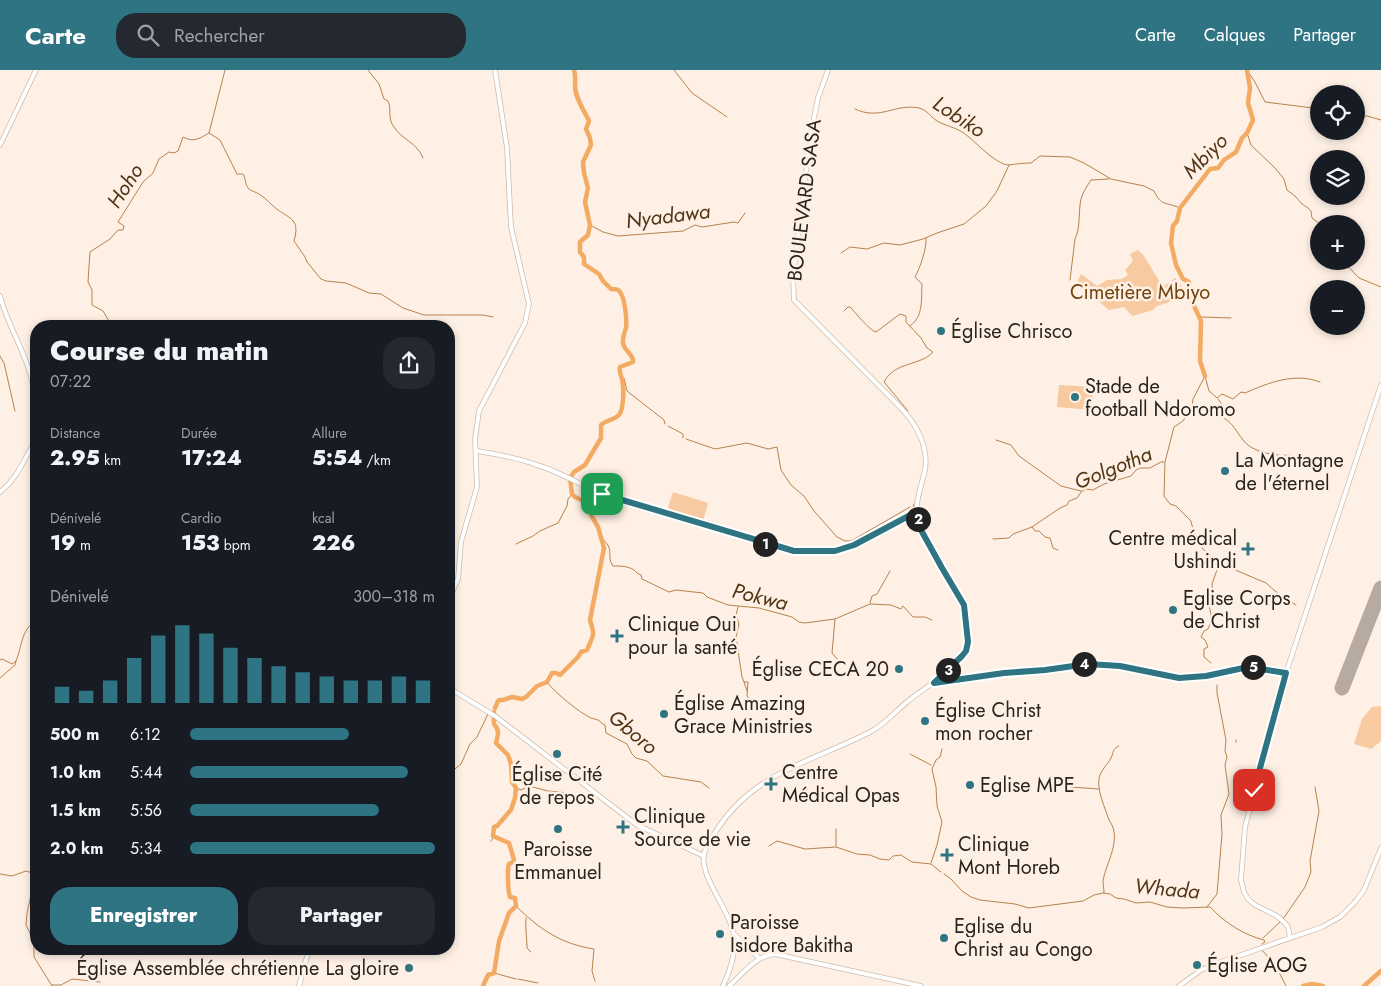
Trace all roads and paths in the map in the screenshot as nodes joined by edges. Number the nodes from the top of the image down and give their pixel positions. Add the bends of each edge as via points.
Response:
1 (36, 70) edge
2 (495, 70) edge
3 (828, 70) edge
4 (0, 145) edge
5 (0, 296) edge
6 (30, 374) edge
7 (1381, 385) edge
8 (30, 451) edge
9 (477, 451) junction
10 (0, 492) edge
11 (918, 511) junction
12 (455, 586) edge
13 (1286, 673) junction
14 (934, 683) junction
15 (455, 692) edge
16 (1381, 848) edge
17 (704, 856) junction
18 (734, 934) junction
19 (1290, 938) junction
20 (307, 955) edge
21 (759, 958) junction
22 (299, 986) edge
23 (722, 986) edge
24 (730, 986) edge
25 (921, 986) edge
26 (1180, 986) edge

1 - 4 street
2 - 9 street via 507,148 511,227 529,304 525,324 479,411 475,440
3 - 11 street, BOULEVARD SASA via 811,133 794,300 911,418 926,460 916,501
5 - 6 street
7 - 13 street
8 - 10 street via 11,483
9 - 11 street via 538,465 590,489 790,551 835,551 854,545
9 - 12 street via 476,495 461,542
11 - 14 street, BOULEVARD SASA via 921,530 964,605 968,642 962,656
13 - 14 street via 1248,667 1179,678 1120,666 1088,664
13 - 19 street via 1245,827 1240,880 1248,899 1285,923
14 - 17 street, BOULEVARD SASA via 875,730 800,763 742,798 727,814
15 - 17 street via 493,714 637,825
16 - 19 street via 1364,890 1342,915 1322,927
17 - 18 street via 707,872
18 - 21 street
18 - 23 street via 733,957
19 - 26 street via 1205,968
20 - 22 street
21 - 24 street
21 - 25 street via 775,954

